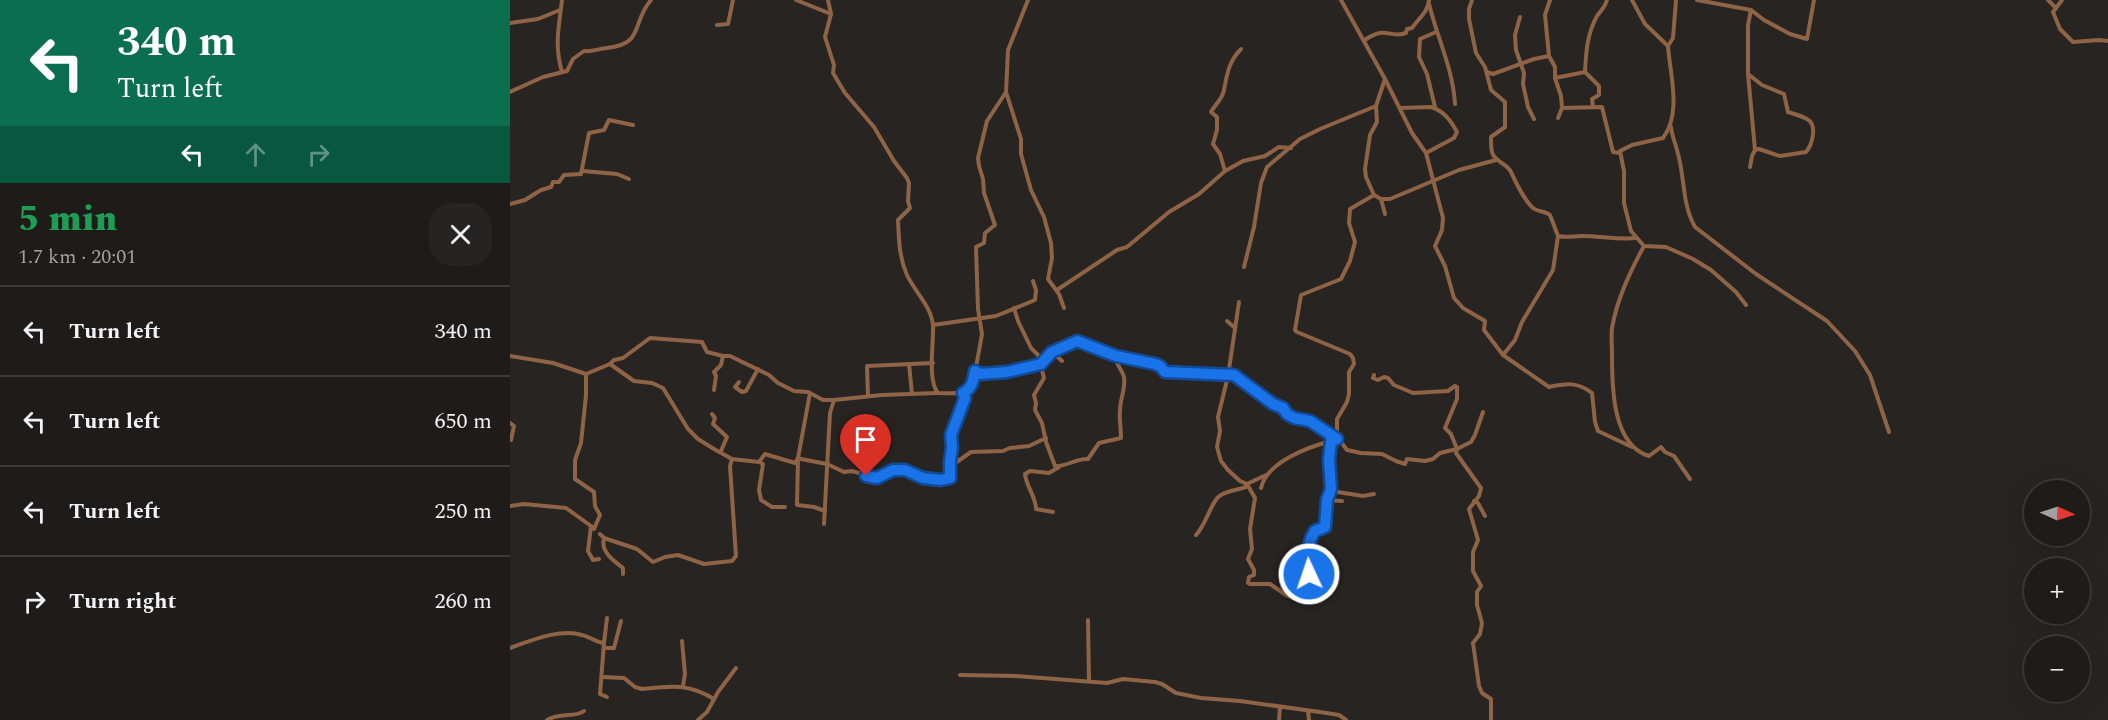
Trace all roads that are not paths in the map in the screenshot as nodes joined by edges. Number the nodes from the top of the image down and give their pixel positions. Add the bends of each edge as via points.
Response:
1 (562, 0) edge
2 (651, 0) edge
3 (733, 0) edge
4 (796, 0) edge
5 (828, 0) edge
6 (1028, 0) edge
7 (1341, 0) edge
8 (1472, 0) edge
9 (1550, 0) edge
10 (1606, 0) edge
11 (1632, 0) edge
12 (1676, 0) edge
13 (1697, 0) edge
14 (1814, 0) edge
15 (2048, 0) edge
16 (2062, 0) edge
17 (1429, 2) edge
18 (2056, 8) junction
19 (561, 10) junction
20 (1751, 10) junction
21 (831, 14) junction
22 (1520, 17) dead end
23 (510, 23) edge
24 (717, 25) dead end
25 (1436, 32) junction
26 (1365, 40) junction
27 (2108, 41) edge
28 (1668, 46) junction
29 (1241, 50) dead end
30 (1549, 56) junction
31 (1520, 64) junction
32 (1487, 71) junction
33 (562, 72) junction
34 (1586, 72) junction
35 (1748, 74) junction
36 (1555, 78) junction
37 (1386, 79) junction
38 (510, 92) edge
39 (1006, 92) junction
40 (1455, 104) dead end
41 (1376, 106) junction
42 (1593, 106) junction
43 (1400, 108) junction
44 (1436, 108) junction
45 (1562, 108) junction
46 (1558, 118) dead end
47 (1534, 119) dead end
48 (1670, 120) junction
49 (633, 125) dead end
50 (1291, 148) junction
51 (1755, 150) junction
52 (1426, 153) junction
53 (1620, 153) junction
54 (1496, 160) junction
55 (1750, 167) dead end
56 (583, 171) junction
57 (1226, 171) junction
58 (629, 179) dead end
59 (1434, 180) junction
60 (1374, 195) junction
61 (1381, 199) junction
62 (510, 204) edge
63 (1384, 214) dead end
64 (1558, 236) junction
65 (1636, 238) junction
66 (1644, 246) junction
67 (1244, 267) dead end
68 (1033, 281) dead end
69 (1057, 290) junction
70 (1239, 303) dead end
71 (1746, 304) dead end
72 (1014, 308) junction
73 (1064, 308) dead end
74 (980, 318) junction
75 (1227, 321) dead end
76 (933, 325) junction
77 (1235, 328) junction
78 (1052, 352) junction
79 (1503, 355) junction
80 (510, 356) edge
81 (723, 356) junction
82 (1116, 356) junction
83 (1062, 362) dead end
84 (933, 363) junction
85 (610, 364) junction
86 (909, 364) junction
87 (1041, 364) junction
88 (758, 369) junction
89 (975, 371) junction
90 (586, 374) junction
91 (1374, 375) dead end
92 (1228, 376) junction
93 (739, 382) dead end
94 (714, 390) dead end
95 (810, 393) junction
96 (938, 393) junction
97 (963, 393) junction
98 (912, 394) junction
99 (868, 396) junction
100 (834, 400) junction
101 (1483, 412) dead end
102 (712, 414) dead end
103 (510, 423) edge
104 (1889, 432) dead end
105 (1046, 438) junction
106 (1337, 439) junction
107 (511, 440) edge
108 (1331, 441) junction
109 (1632, 447) junction
110 (1456, 449) junction
111 (720, 451) junction
112 (798, 458) junction
113 (732, 459) junction
114 (759, 462) junction
115 (827, 464) junction
116 (951, 466) junction
117 (1059, 467) junction
118 (1266, 475) junction
119 (1690, 478) dead end
120 (1248, 485) junction
121 (1261, 488) dead end
122 (1331, 491) junction
123 (1374, 494) dead end
124 (1327, 500) junction
125 (1342, 501) dead end
126 (1474, 501) junction
127 (510, 506) edge
128 (784, 507) dead end
129 (825, 512) junction
130 (1053, 512) dead end
131 (1485, 516) dead end
132 (824, 524) dead end
133 (591, 526) junction
134 (1196, 535) dead end
135 (599, 559) dead end
136 (623, 574) dead end
137 (607, 618) dead end
138 (1088, 620) dead end
139 (621, 621) dead end
140 (682, 641) dead end
141 (604, 645) junction
142 (510, 648) edge
143 (736, 668) dead end
144 (960, 675) dead end
145 (602, 677) junction
146 (1089, 681) junction
147 (683, 687) junction
148 (607, 697) dead end
149 (714, 699) junction
150 (1280, 707) junction
151 (584, 711) dead end
152 (1308, 711) junction
153 (547, 720) edge
154 (698, 720) edge
155 (1279, 720) edge
156 (1309, 720) edge
157 (1346, 720) edge
158 (1491, 720) edge

1 - 19 street
2 - 33 street via 628,42 618,48 584,51
3 - 24 street via 728,24
4 - 21 street
5 - 21 street
6 - 39 street via 1008,50
7 - 26 street
8 - 32 street via 1469,13 1474,46
9 - 30 street via 1545,15
10 - 34 street via 1586,40
11 - 28 street via 1645,24
12 - 28 street via 1673,38
13 - 20 street
14 - 20 street via 1807,39 1790,34
15 - 18 street
16 - 18 street
17 - 25 street
17 - 26 street via 1422,17 1406,33 1375,33
18 - 27 street via 2053,12 2060,29 2073,42
19 - 23 street via 538,19
19 - 33 street via 557,34
20 - 35 street
21 - 76 street via 825,37 833,73 874,127 909,183 910,208 898,220 899,254 930,311
22 - 31 street via 1515,35
25 - 40 street via 1445,51
25 - 44 street via 1418,43
26 - 37 street
28 - 48 street via 1674,100
29 - 57 street via 1229,67 1224,92 1211,112 1217,117 1213,144
30 - 31 street
30 - 36 street
31 - 32 street via 1493,74
31 - 47 street
32 - 54 street via 1491,90 1505,102 1504,127 1491,137
33 - 38 street
34 - 36 street
34 - 42 street via 1599,86
35 - 51 street
35 - 51 street via 1784,94 1788,112 1807,119 1813,133 1812,144 1803,153 1780,156
36 - 45 street
37 - 41 street
37 - 43 street
39 - 69 street via 1031,190 1051,243 1048,279
39 - 74 street via 987,121 978,158 995,225 985,233 984,243 975,247
41 - 50 street via 1320,129
41 - 60 street via 1377,122 1370,135 1365,169
42 - 45 street
42 - 53 street via 1602,107 1610,145 1613,152
43 - 44 street
43 - 52 street
44 - 52 street via 1450,119 1456,132 1454,138
45 - 46 street
48 - 53 street via 1663,138 1632,145
48 - 104 street via 1689,218 1695,227 1827,321 1856,351 1870,375
49 - 56 street via 609,120 604,130 589,134
50 - 57 street via 1279,147
50 - 67 street via 1267,167
51 - 55 street
52 - 59 street
53 - 65 street via 1624,203
54 - 59 street
54 - 64 street via 1510,171 1533,208 1550,215
56 - 58 street
56 - 62 street via 564,175 551,187
57 - 69 street via 1126,247
59 - 61 street via 1390,199
59 - 79 street via 1443,218 1435,246 1450,289 1463,308 1485,321 1484,330
60 - 61 street
60 - 106 street via 1350,209 1349,223 1355,242 1341,279 1301,295 1297,315 1297,332 1353,358 1347,402 1336,419
61 - 63 street
64 - 65 street
64 - 79 street via 1553,270
65 - 66 street
66 - 71 street via 1666,247 1694,259
66 - 109 street via 1627,279 1612,328 1614,405
68 - 72 street via 1035,300
69 - 73 street
70 - 77 street
72 - 74 street
72 - 87 street
74 - 76 street
74 - 89 street via 982,334
75 - 77 street
76 - 84 street
77 - 92 street
78 - 82 street via 1077,341
78 - 83 street
78 - 87 street
79 - 109 street via 1548,387 1569,383 1586,388 1592,393 1598,431
80 - 90 street via 553,363
81 - 85 street via 707,352 702,342 650,338
81 - 88 street
81 - 94 street via 722,365 714,372
82 - 92 street via 1155,364 1168,373
82 - 117 street via 1125,380 1119,413 1121,438 1099,442 1088,459
84 - 86 street
84 - 96 street via 932,381
85 - 90 street
85 - 111 street via 634,381 663,388 688,429
86 - 98 street
86 - 99 street via 867,366
87 - 89 street via 1007,372
87 - 105 street via 1044,378 1034,399
88 - 93 street via 746,391 735,387
88 - 95 street via 794,392
89 - 97 street via 973,384
90 - 133 street via 575,479 594,492 600,515 596,528
91 - 110 street via 1378,380 1388,378 1413,393 1457,387 1457,399 1445,428
92 - 106 street via 1234,375 1287,414 1310,421
92 - 120 street via 1218,417 1218,454 1228,470
95 - 100 street via 823,400
95 - 112 street
96 - 97 street
96 - 98 street
97 - 116 street via 965,398 951,435
98 - 99 street
99 - 100 street
100 - 115 street
101 - 110 street via 1471,442
102 - 111 street via 716,417 713,424 727,436
103 - 107 street via 514,426
105 - 116 street via 1003,451 971,452
105 - 117 street via 1055,466
106 - 108 street
106 - 110 street via 1347,450 1382,454 1403,464 1409,459 1433,459
108 - 118 street via 1307,447
108 - 122 street
109 - 119 street via 1649,456 1661,447 1674,456
110 - 126 street via 1481,488
111 - 113 street
112 - 114 street via 795,463 765,454
112 - 115 street
112 - 129 street via 797,505
113 - 114 street
113 - 136 street via 736,556 732,561 704,564 678,555 653,562 637,549 602,536 603,548 624,568
114 - 128 street via 763,464 761,500 772,507
115 - 116 street via 844,472 877,478 893,470 905,470 940,480 950,478
115 - 129 street
117 - 130 street via 1025,474 1036,509
118 - 120 street
118 - 121 street
120 - 124 street via 1255,498 1248,559 1254,574 1248,582 1270,584 1297,599 1310,589 1308,545 1315,531 1325,527
120 - 134 street via 1220,495
122 - 123 street
122 - 124 street
124 - 125 street
126 - 131 street
126 - 158 street via 1469,509 1478,540 1473,552 1473,571 1481,586 1477,605 1482,623 1473,643 1479,686 1491,699
127 - 133 street via 566,508
129 - 132 street
133 - 135 street via 588,551 593,560
137 - 141 street
138 - 146 street
139 - 141 street via 614,648
140 - 147 street
141 - 142 street via 580,634 561,634
141 - 145 street
143 - 149 street
144 - 146 street
145 - 147 street via 625,678 642,689
145 - 148 street via 600,694
146 - 150 street via 1155,682 1176,693
147 - 149 street
149 - 154 street
150 - 152 street
150 - 155 street
151 - 153 street
152 - 156 street
152 - 157 street via 1339,715

